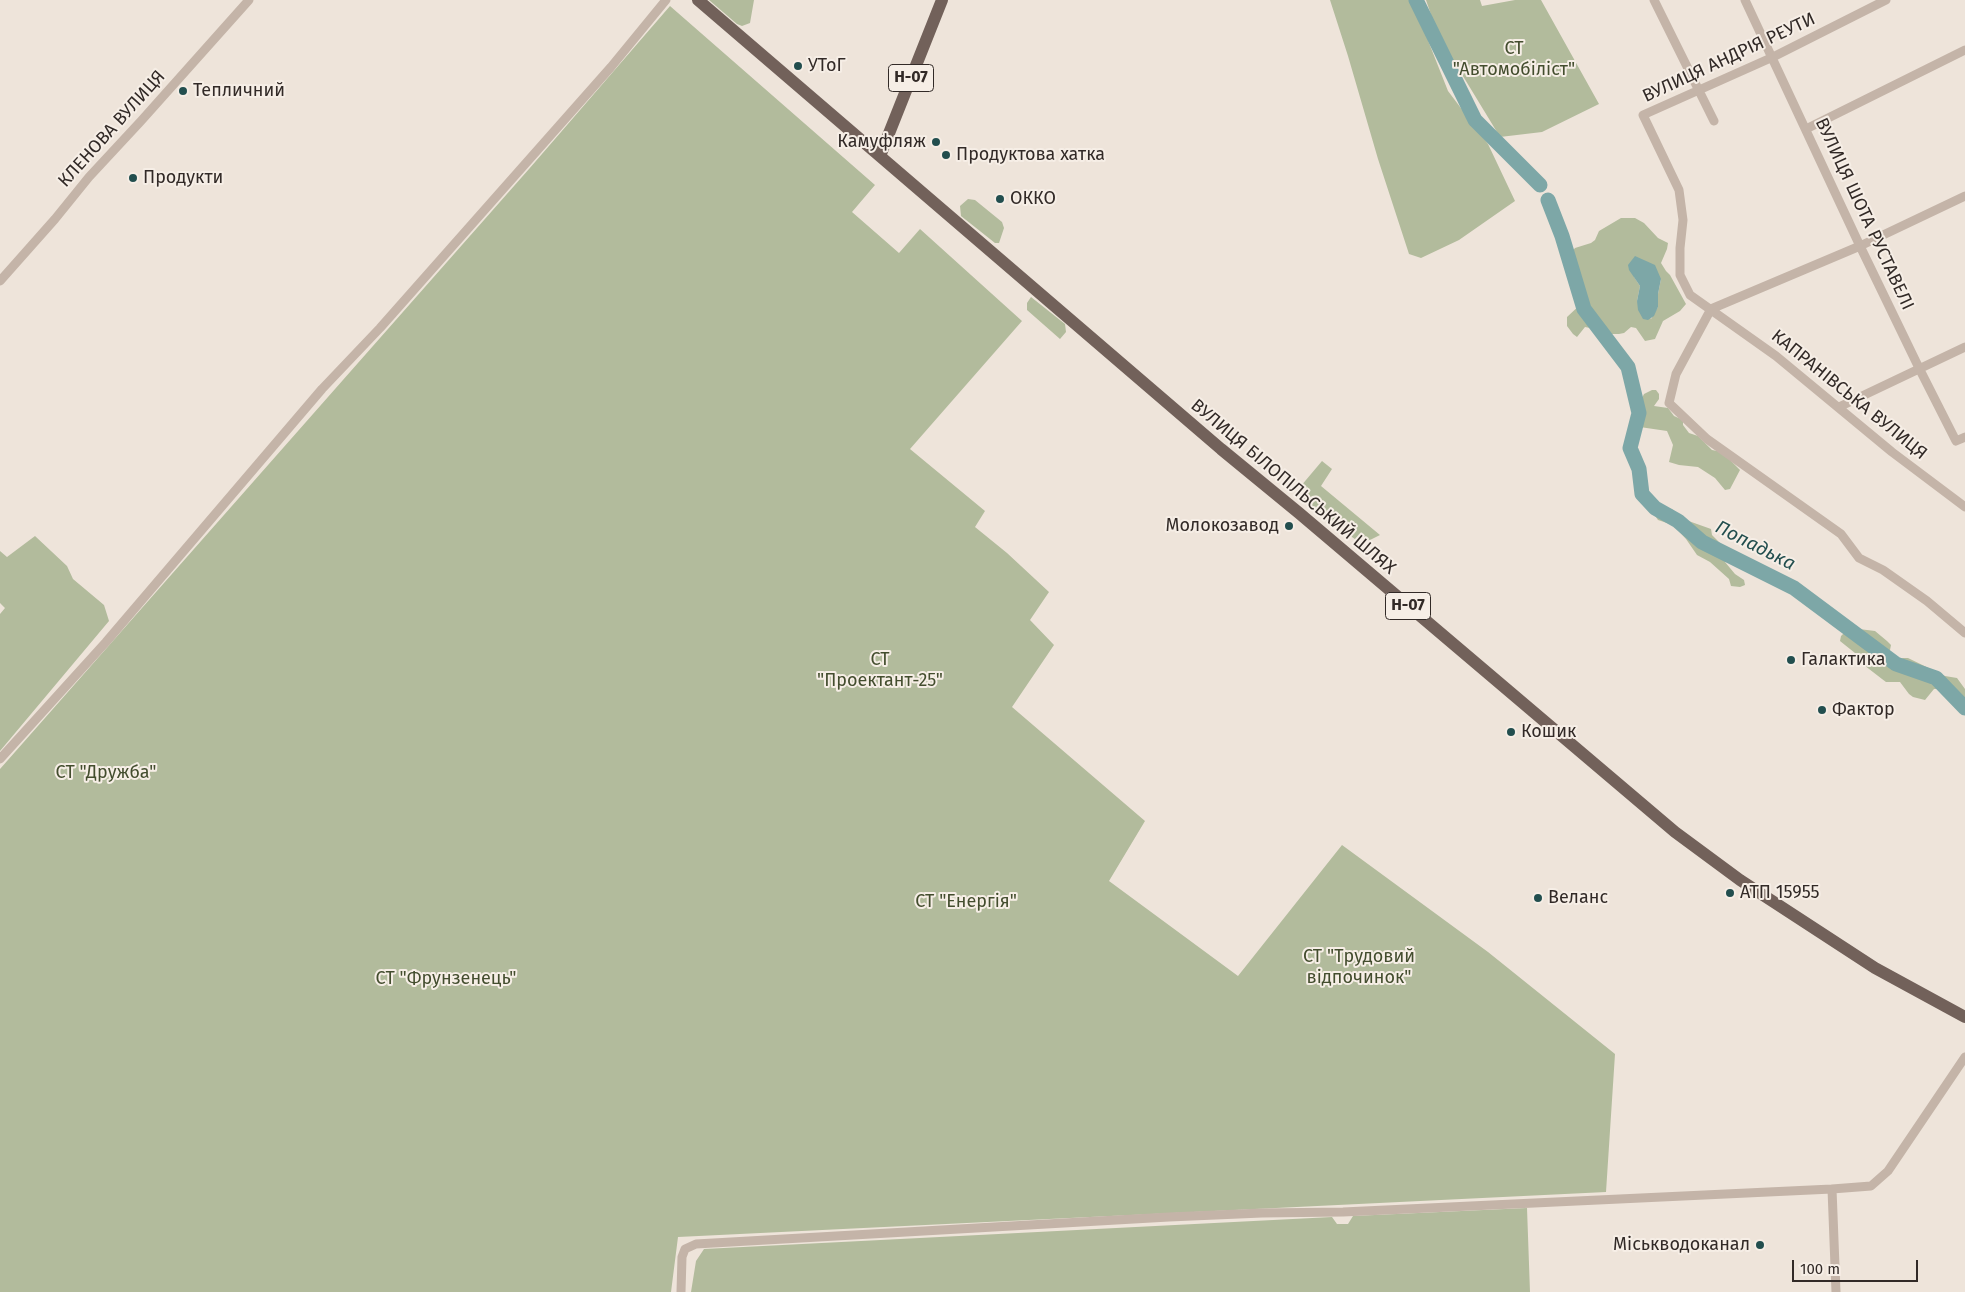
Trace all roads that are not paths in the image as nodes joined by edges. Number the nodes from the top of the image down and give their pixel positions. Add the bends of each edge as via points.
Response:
1 (249, 0) edge
2 (666, 0) edge
3 (698, 0) edge
4 (942, 0) edge
5 (1654, 0) edge
6 (1745, 0) edge
7 (1886, 0) edge
8 (1965, 50) edge
9 (1772, 57) junction
10 (1699, 90) junction
11 (1714, 121) dead end
12 (1806, 129) junction
13 (880, 156) junction
14 (1965, 196) edge
15 (1860, 246) junction
16 (0, 281) edge
17 (1711, 309) junction
18 (1965, 347) edge
19 (1919, 368) junction
20 (1838, 407) junction
21 (1961, 439) edge
22 (1965, 507) edge
23 (1965, 632) edge
24 (0, 759) edge
25 (1965, 1017) edge
26 (1965, 1057) edge
27 (1832, 1189) junction
28 (681, 1292) edge
29 (1836, 1292) edge

1 - 16 street, КЛЕНОВА ВУЛИЦЯ
2 - 24 street via 400,306 322,390 106,642
3 - 13 main road, ВУЛИЦЯ БІЛОПІЛЬСЬКИЙ ШЛЯХ
4 - 13 main road, Н-07
5 - 10 street
6 - 9 street, ВУЛИЦЯ ШОТА РУСТАВЕЛІ
7 - 9 street, ВУЛИЦЯ АНДРІЯ РЕУТИ
8 - 12 street
9 - 10 street, ВУЛИЦЯ АНДРІЯ РЕУТИ
9 - 12 street, ВУЛИЦЯ ШОТА РУСТАВЕЛІ
10 - 11 street
10 - 17 street, ВУЛИЦЯ АНДРІЯ РЕУТИ via 1643,116 1679,190 1683,220 1680,275 1690,295
12 - 15 street, ВУЛИЦЯ ШОТА РУСТАВЕЛІ
13 - 25 main road, ВУЛИЦЯ БІЛОПІЛЬСЬКИЙ ШЛЯХ / Н-07 via 1675,832 1740,880 1876,968
14 - 15 street
15 - 17 street
15 - 19 street, ВУЛИЦЯ ШОТА РУСТАВЕЛІ
17 - 20 street, КАПРАНІВСЬКА ВУЛИЦЯ
17 - 23 street via 1676,374 1669,403 1707,439 1841,534 1859,558 1883,570
18 - 19 street
19 - 20 street
19 - 21 street, ВУЛИЦЯ ШОТА РУСТАВЕЛІ
20 - 22 street, КАПРАНІВСЬКА ВУЛИЦЯ
26 - 27 street via 1888,1171 1871,1186
27 - 28 street via 1343,1212 1178,1216 696,1244 684,1249
27 - 29 street

